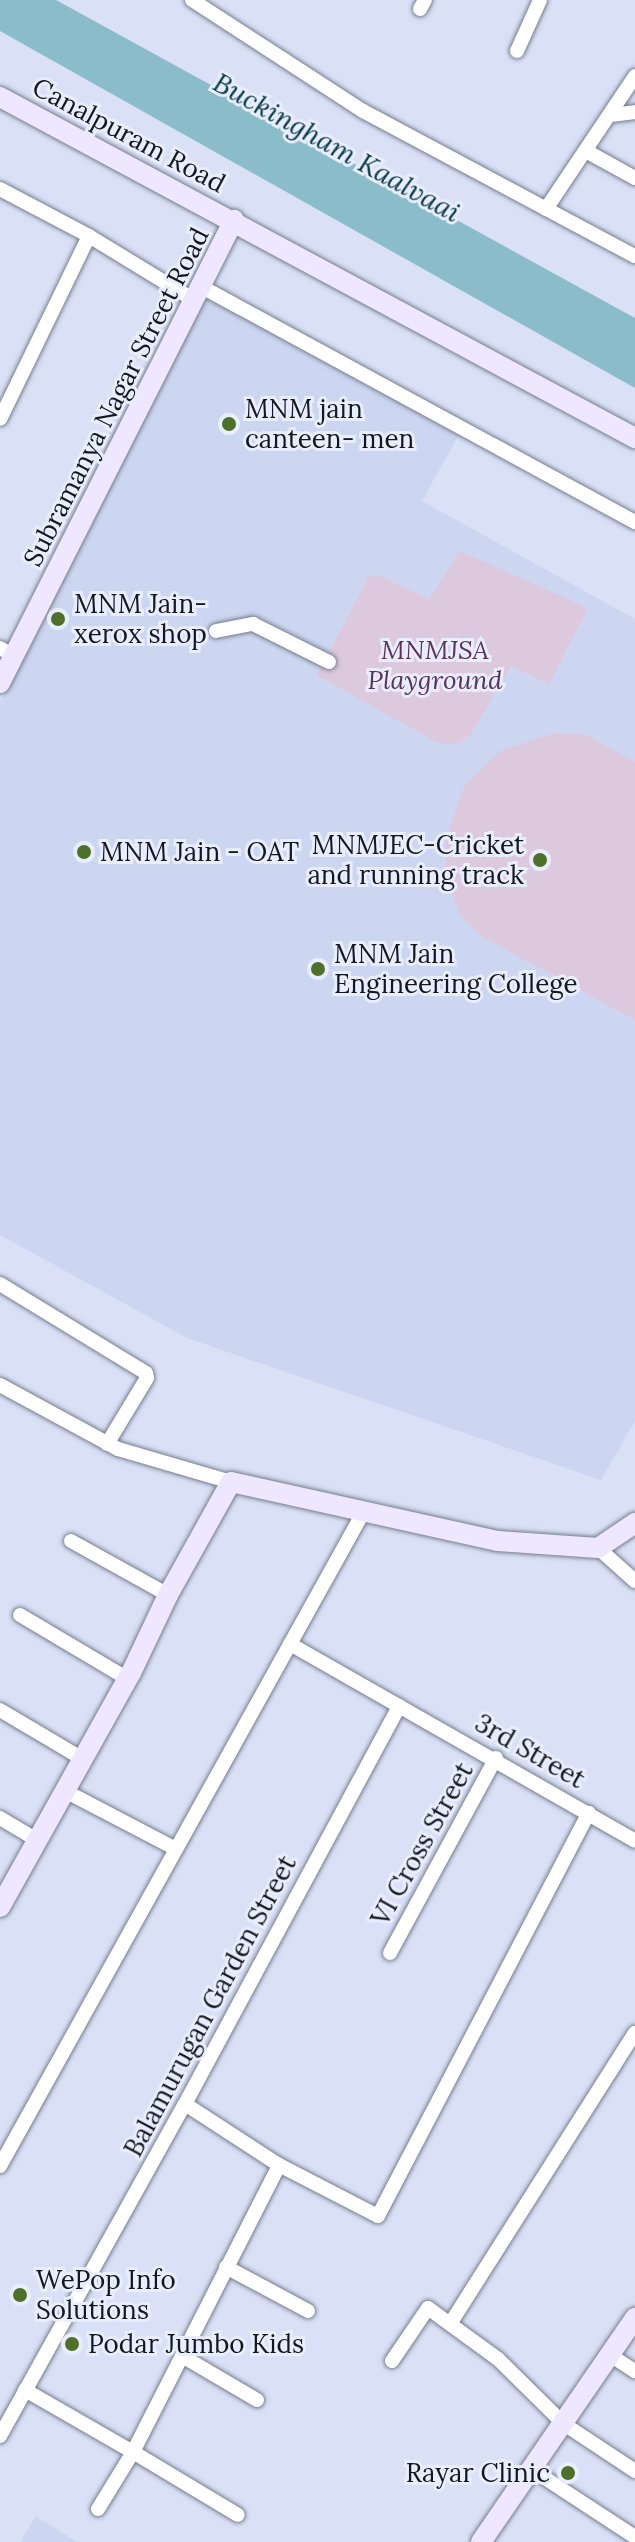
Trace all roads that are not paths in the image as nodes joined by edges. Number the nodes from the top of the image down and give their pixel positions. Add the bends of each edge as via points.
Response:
1 (192, 0) edge
2 (540, 0) edge
3 (517, 51) dead end
4 (635, 76) edge
5 (0, 97) edge
6 (635, 112) edge
7 (611, 115) junction
8 (586, 151) junction
9 (635, 178) edge
10 (0, 189) edge
11 (546, 209) junction
12 (234, 220) junction
13 (89, 236) junction
14 (635, 256) edge
15 (198, 293) junction
16 (0, 419) edge
17 (635, 438) edge
18 (635, 522) edge
19 (216, 631) dead end
20 (7, 652) edge
21 (329, 662) dead end
22 (0, 683) edge
23 (0, 1284) edge
24 (0, 1385) edge
25 (107, 1444) junction
26 (231, 1482) junction
27 (364, 1511) junction
28 (635, 1523) edge
29 (71, 1541) dead end
30 (598, 1548) junction
31 (635, 1581) edge
32 (168, 1595) junction
33 (20, 1615) dead end
34 (290, 1644) junction
35 (128, 1679) junction
36 (399, 1706) junction
37 (0, 1710) edge
38 (496, 1758) junction
39 (83, 1759) junction
40 (65, 1791) junction
41 (589, 1813) junction
42 (0, 1818) edge
43 (37, 1840) junction
44 (635, 1841) edge
45 (176, 1849) junction
46 (0, 1907) edge
47 (390, 1953) dead end
48 (635, 2033) edge
49 (185, 2104) junction
50 (279, 2165) junction
51 (0, 2166) edge
52 (226, 2267) junction
53 (308, 2311) dead end
54 (635, 2318) edge
55 (450, 2324) junction
56 (610, 2355) junction
57 (182, 2356) junction
58 (392, 2361) dead end
59 (635, 2371) edge
60 (25, 2390) junction
61 (257, 2400) dead end
62 (564, 2424) junction
63 (0, 2436) edge
64 (133, 2452) junction
65 (531, 2469) junction
66 (635, 2471) edge
67 (98, 2509) dead end
68 (238, 2515) dead end
69 (635, 2537) edge
70 (481, 2542) edge

1 - 11 street via 363,111
2 - 3 street
4 - 7 street
5 - 12 street, Canalpuram Road
6 - 7 street
7 - 8 street
8 - 9 street
8 - 11 street
10 - 13 street
11 - 14 street
12 - 15 street, Subramanya Nagar Street Road
12 - 17 street, Canalpuram Road
13 - 15 street
13 - 16 street
15 - 18 street
15 - 20 street, Subramanya Nagar Street Road
19 - 21 street via 253,624
20 - 22 street, Subramanya Nagar Street Road
23 - 25 street via 146,1373
24 - 25 street
25 - 26 street
26 - 27 street
26 - 32 street
27 - 30 street via 498,1541
27 - 34 street
28 - 30 street
29 - 32 street
30 - 31 street
32 - 35 street
33 - 35 street
34 - 36 street
34 - 45 street
35 - 39 street
36 - 38 street, 3rd Street
36 - 49 street, Balamurugan Garden Street
37 - 39 street
38 - 41 street, 3rd Street
38 - 47 street, VI Cross Street
39 - 40 street
40 - 43 street
40 - 45 street
41 - 44 street, 3rd Street
41 - 50 street via 378,2216
42 - 43 street
43 - 46 street
45 - 51 street
48 - 55 street
49 - 50 street
49 - 60 street, Balamurugan Garden Street
50 - 52 street
52 - 53 street
52 - 57 street
54 - 56 street
55 - 58 street via 428,2308
55 - 62 street via 498,2359
56 - 59 street
56 - 62 street
57 - 61 street
57 - 64 street
60 - 63 street, Balamurugan Garden Street
60 - 64 street
62 - 65 street
62 - 66 street
64 - 67 street
64 - 68 street
65 - 69 street
65 - 70 street

